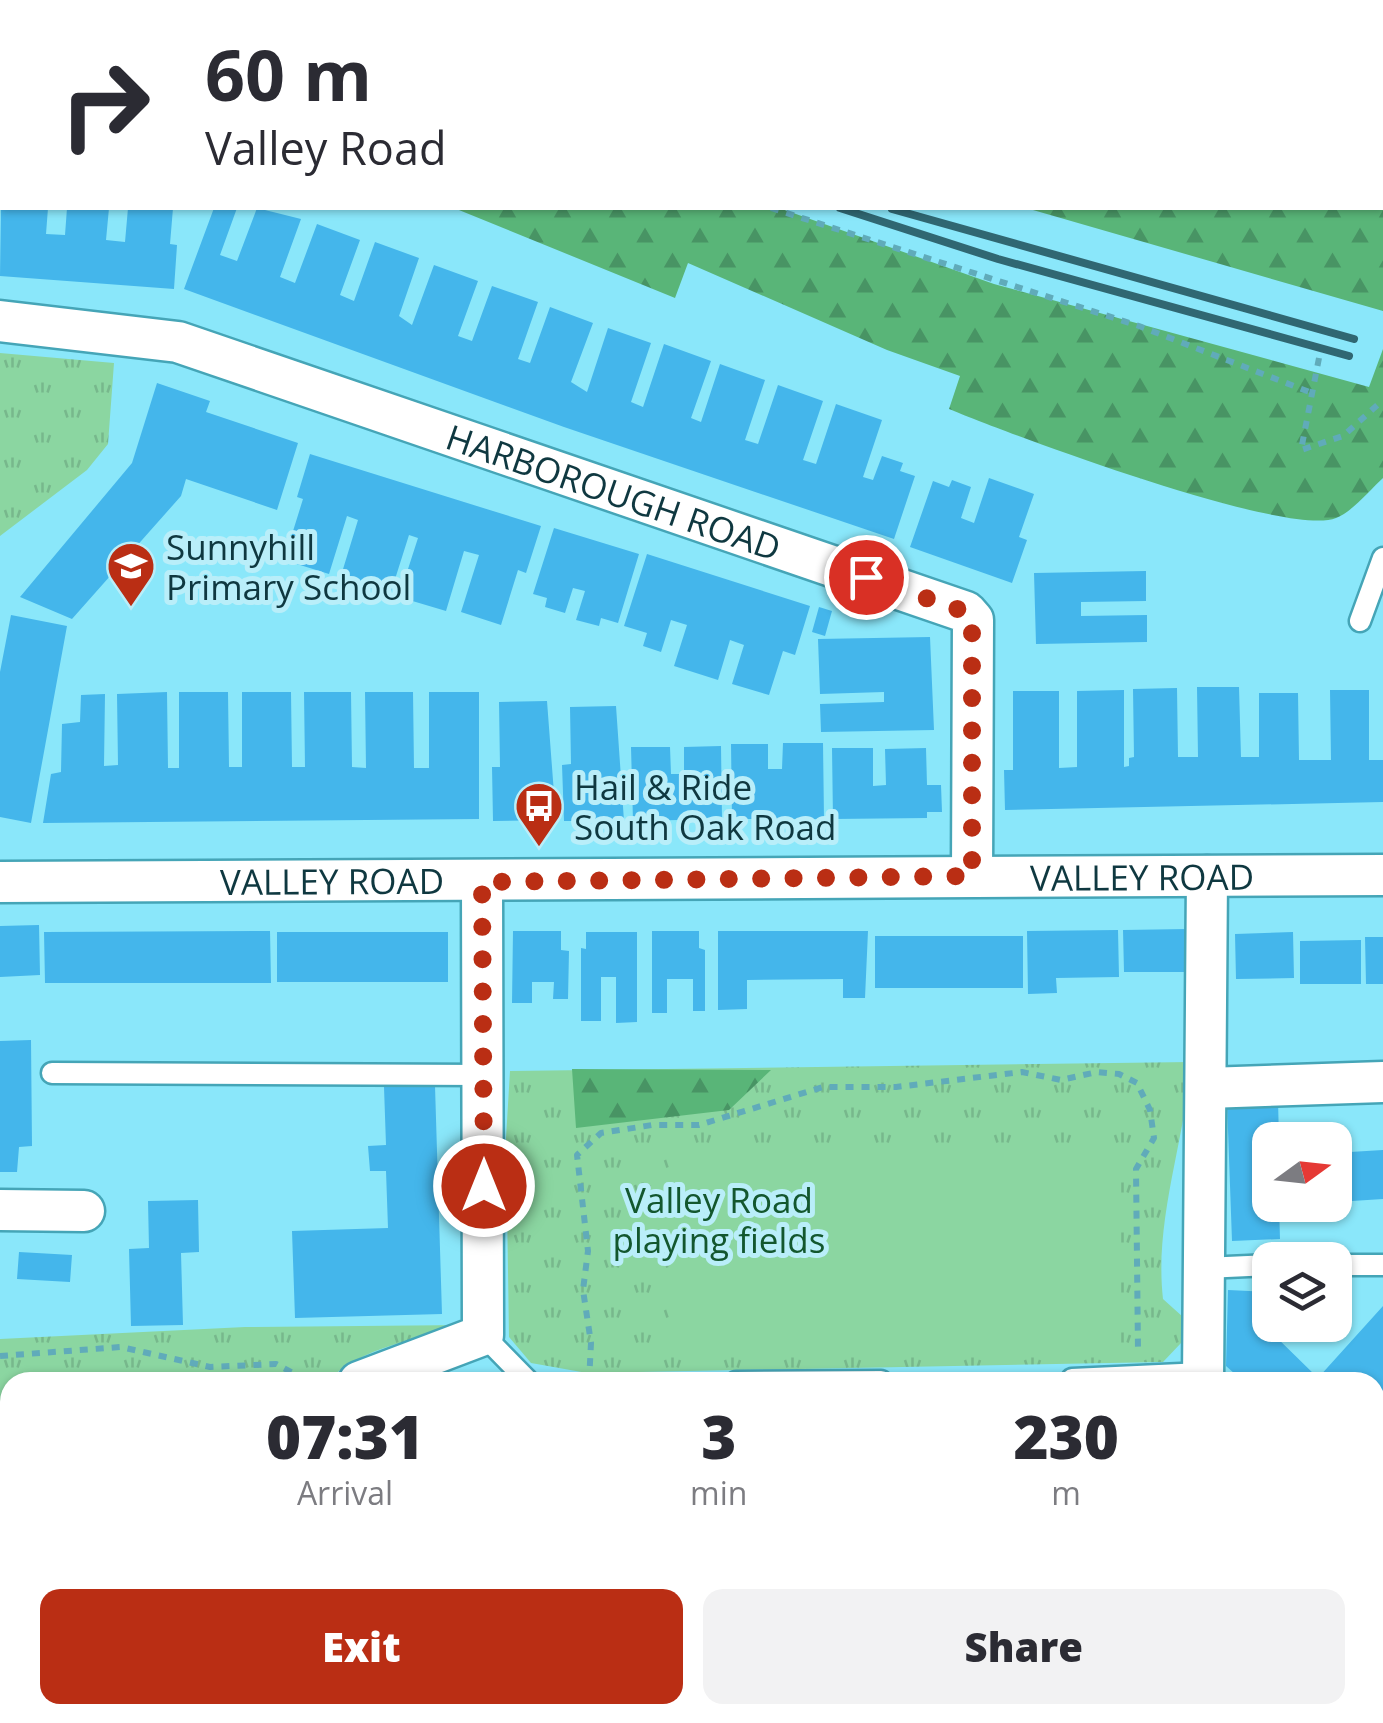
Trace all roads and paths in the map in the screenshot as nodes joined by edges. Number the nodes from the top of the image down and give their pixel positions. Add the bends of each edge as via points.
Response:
1 (777, 210) edge
2 (0, 321) edge
3 (1320, 358) dead end
4 (1312, 393) junction
5 (1383, 400) edge
6 (1383, 558) edge
7 (1360, 621) dead end
8 (1383, 875) edge
9 (972, 876) junction
10 (1207, 876) junction
11 (0, 882) edge
12 (482, 882) junction
13 (52, 1072) dead end
14 (484, 1075) junction
15 (1383, 1082) edge
16 (1208, 1088) junction
17 (0, 1210) edge
18 (84, 1211) dead end
19 (1383, 1264) edge
20 (1352, 1265) edge
21 (1252, 1266) edge
22 (1205, 1268) junction
23 (483, 1335) junction
24 (0, 1356) edge
25 (291, 1372) edge
26 (386, 1372) edge
27 (520, 1372) edge
28 (590, 1372) edge
29 (1134, 1372) edge
30 (1203, 1372) edge

1 - 4 path via 1139,326
2 - 9 street, HARBOROUGH ROAD via 178,342 966,612 972,620
3 - 4 path
4 - 5 path via 1301,450 1343,436
6 - 7 lane
8 - 10 street, VALLEY ROAD
9 - 10 street, VALLEY ROAD
9 - 12 street, VALLEY ROAD
10 - 16 street
11 - 12 street, VALLEY ROAD
12 - 14 street
13 - 14 lane
14 - 23 street
15 - 16 street
16 - 22 street
17 - 18 street
19 - 20 lane
21 - 22 lane
22 - 30 street
23 - 26 street
23 - 27 lane
24 - 25 path via 121,1348 210,1367 276,1364
28 - 29 path via 583,1290 588,1251 577,1155 601,1133 699,1125 823,1088 896,1088 1022,1072 1061,1080 1096,1072 1137,1083 1154,1138 1136,1169 1140,1314

